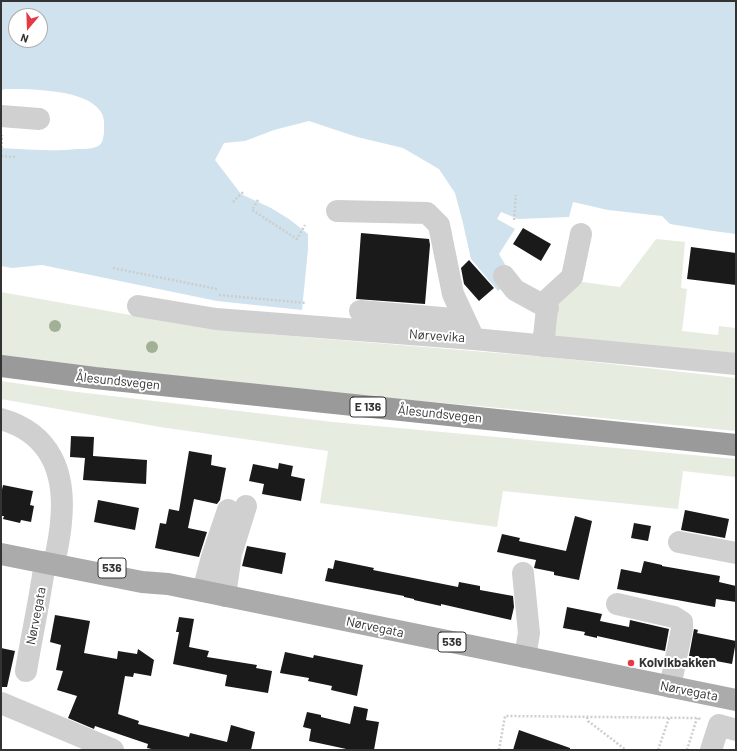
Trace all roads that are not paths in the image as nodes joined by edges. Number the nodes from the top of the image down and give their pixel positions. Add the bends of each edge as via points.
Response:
1 (39, 119) dead end
2 (1, 126) edge
3 (337, 210) dead end
4 (581, 234) dead end
5 (504, 276) dead end
6 (138, 306) dead end
7 (548, 308) junction
8 (360, 311) dead end
9 (469, 330) junction
10 (543, 346) junction
11 (736, 364) edge
12 (1, 366) edge
13 (1, 419) edge
14 (736, 445) edge
15 (679, 542) dead end
16 (1, 546) edge
17 (736, 553) edge
18 (1, 554) edge
19 (52, 561) junction
20 (523, 573) dead end
21 (203, 592) junction
22 (225, 596) junction
23 (617, 604) dead end
24 (525, 658) junction
25 (26, 671) dead end
26 (670, 687) junction
27 (736, 700) edge
28 (1, 703) edge
29 (736, 730) edge
30 (113, 750) edge
31 (710, 750) edge

1 - 2 street
3 - 9 street via 427,213 440,225 453,294
4 - 7 street via 572,277 548,299
5 - 7 street via 515,290
6 - 9 street, Nørvevika via 216,319
7 - 10 street
8 - 9 street
9 - 10 street, Nørvevika
10 - 11 street, Nørvevika
12 - 14 highway, Ålesundsvegen / E 136 via 194,389
13 - 19 street via 28,430 39,438 53,459 62,499 61,522
15 - 17 street
16 - 19 main road, 536
18 - 19 main road, 536
19 - 21 main road, Nørvegata / 536 via 142,582 168,584
19 - 25 street, Nørvegata
20 - 24 street via 529,633
21 - 22 main road, Nørvegata / 536
21 - 22 street via 212,557 237,508
22 - 24 main road, Nørvegata / 536
23 - 26 street via 674,617 682,622
24 - 26 main road, Nørvegata / 536
26 - 27 main road, Nørvegata / 536
28 - 30 street
29 - 31 street via 720,725

